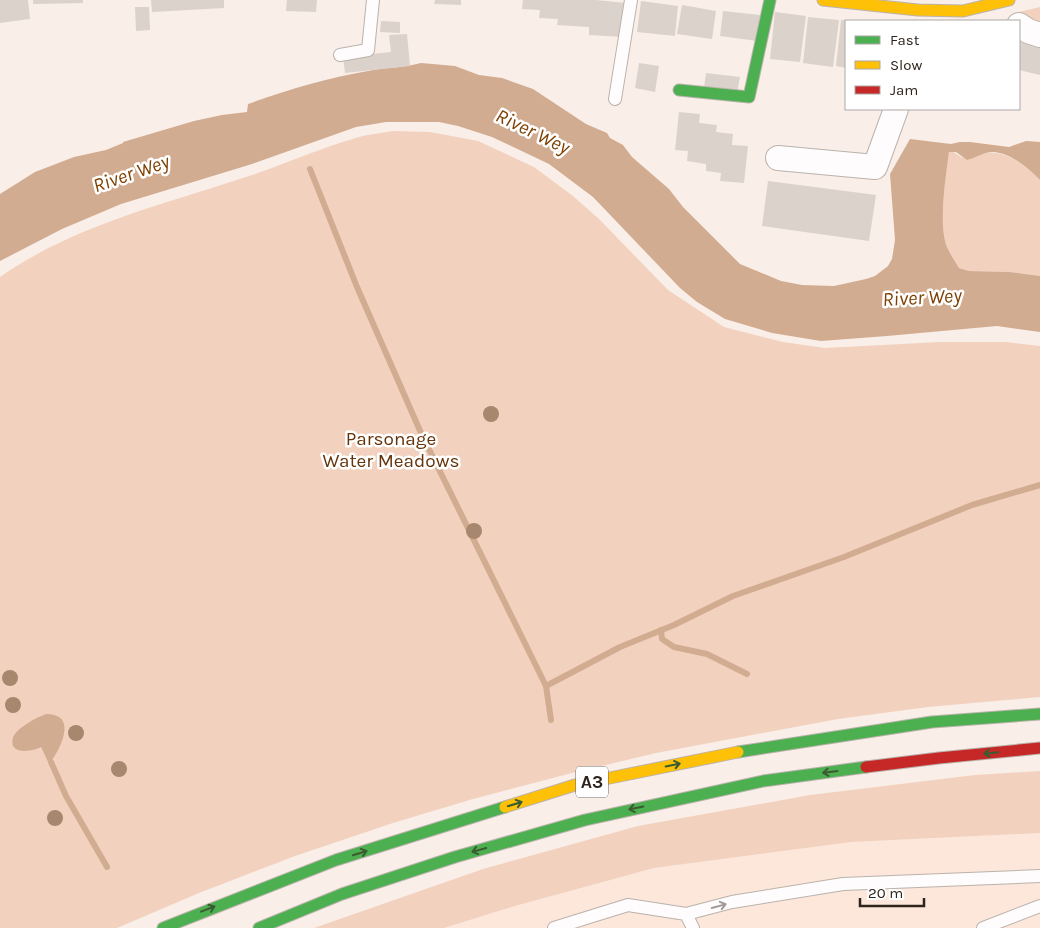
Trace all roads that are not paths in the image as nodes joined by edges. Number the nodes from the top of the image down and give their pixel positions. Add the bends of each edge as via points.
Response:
1 (373, 0) edge
2 (631, 0) edge
3 (770, 0) edge
4 (823, 0) edge
5 (1009, 7) edge
6 (918, 16) edge
7 (1020, 26) edge
8 (1040, 35) edge
9 (340, 55) dead end
10 (679, 90) dead end
11 (615, 99) dead end
12 (896, 110) edge
13 (778, 158) dead end
14 (1040, 714) edge
15 (1040, 748) edge
16 (1040, 876) edge
17 (1040, 906) edge
18 (686, 914) junction
19 (163, 928) edge
20 (259, 928) edge
21 (554, 928) edge
22 (693, 928) edge
23 (983, 928) edge

1 - 9 lane via 368,50
2 - 11 lane
3 - 10 main road via 749,97
4 - 6 main road
5 - 6 main road
7 - 8 street
12 - 13 street via 875,167
19 -> 14 main road, A3 via 336,860 575,786 761,747 932,722
15 -> 20 main road, A3 via 763,781 585,820 342,894
18 -> 16 lane via 765,896 843,884
17 - 23 lane
18 - 21 lane via 628,905
18 - 22 lane

